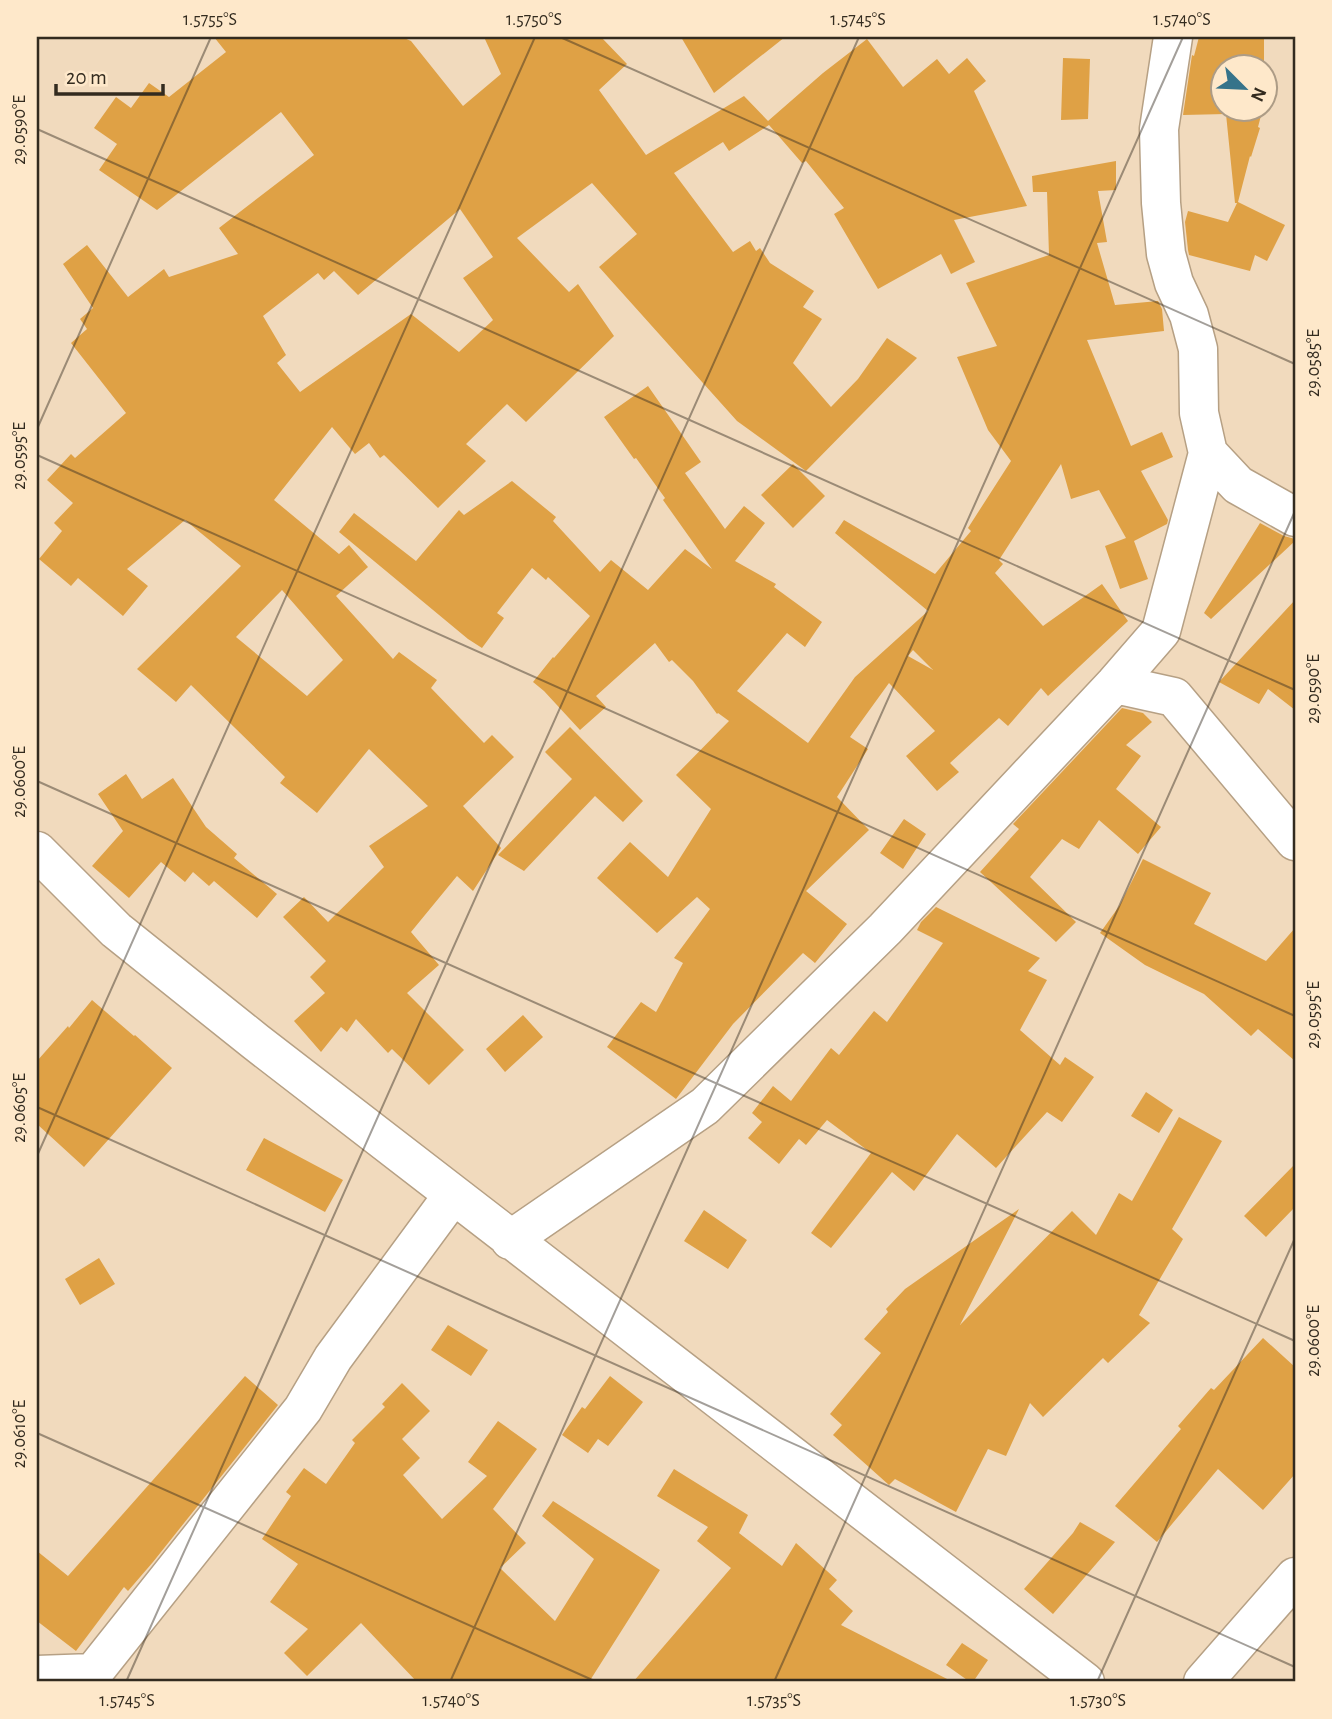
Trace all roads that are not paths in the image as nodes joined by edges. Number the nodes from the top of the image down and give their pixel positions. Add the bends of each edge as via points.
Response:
1 (1173, 37) edge
2 (1208, 453) junction
3 (1295, 517) edge
4 (1115, 684) junction
5 (1295, 841) edge
6 (37, 851) edge
7 (453, 1195) junction
8 (510, 1240) junction
9 (1295, 1577) edge
10 (37, 1675) edge
11 (1085, 1682) edge
12 (1203, 1682) edge

1 - 2 main road via 1159,129 1161,203 1166,254 1198,349 1199,413
2 - 3 main road via 1238,485
2 - 4 main road via 1161,631
4 - 5 main road via 1174,696
4 - 8 main road via 885,929 705,1105
6 - 7 main road via 116,930
7 - 8 main road
7 - 10 main road via 333,1358 303,1409 93,1673
8 - 11 main road
9 - 12 main road

